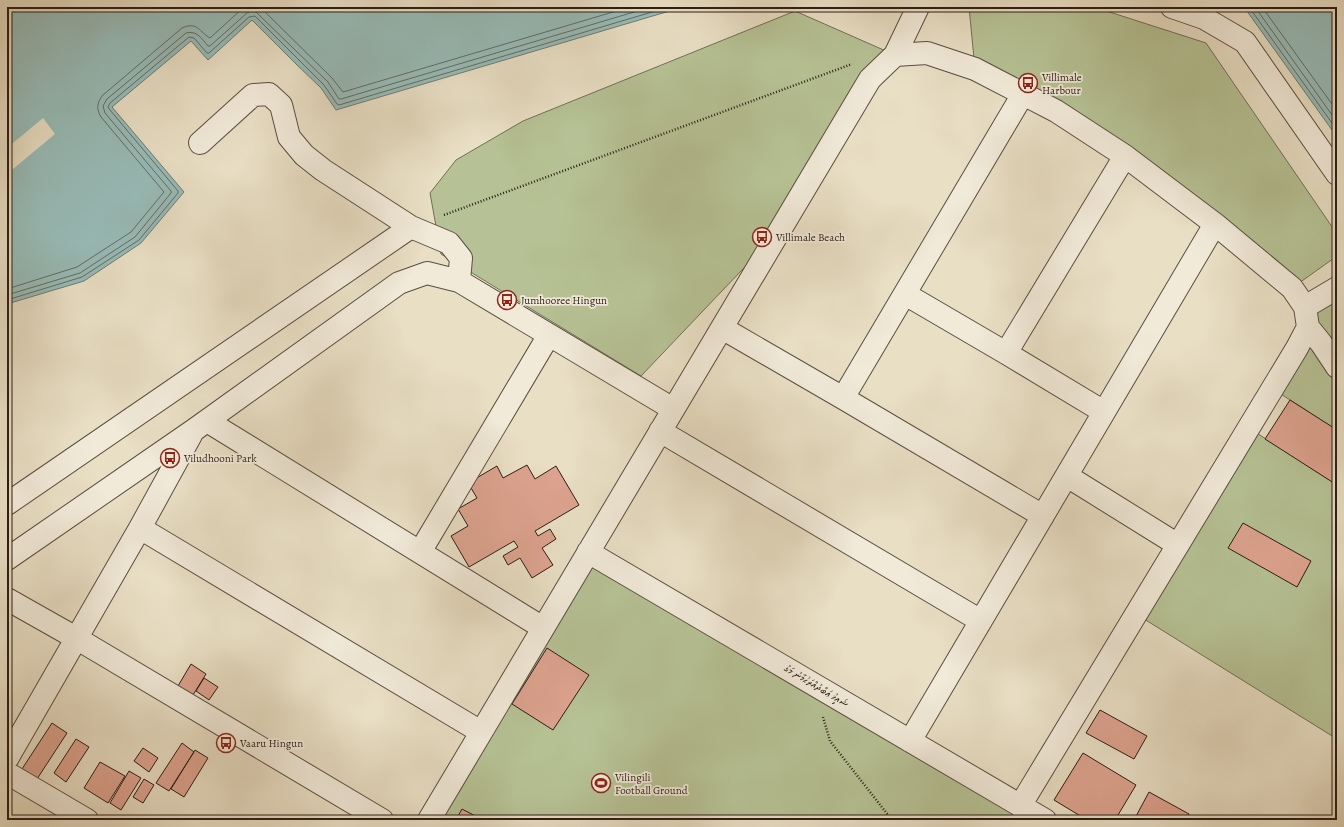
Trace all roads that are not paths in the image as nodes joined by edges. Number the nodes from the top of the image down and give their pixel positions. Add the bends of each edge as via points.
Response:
1 (918, 7) edge
2 (1172, 7) edge
3 (895, 55) junction
4 (1024, 94) junction
5 (200, 143) dead end
6 (1125, 156) junction
7 (1337, 174) edge
8 (1215, 224) junction
9 (411, 226) junction
10 (459, 281) junction
11 (1337, 288) edge
12 (905, 294) junction
13 (1306, 317) junction
14 (722, 328) junction
15 (549, 335) junction
16 (1006, 353) junction
17 (1337, 367) edge
18 (843, 398) junction
19 (673, 409) junction
20 (1104, 412) junction
21 (200, 426) junction
22 (660, 431) junction
23 (1067, 476) junction
24 (7, 504) edge
25 (1043, 516) junction
26 (140, 528) junction
27 (1178, 545) junction
28 (420, 552) junction
29 (588, 552) junction
30 (7, 559) edge
31 (7, 599) edge
32 (981, 621) junction
33 (543, 628) junction
34 (76, 638) junction
35 (481, 732) junction
36 (910, 741) junction
37 (7, 759) edge
38 (7, 773) edge
39 (1020, 806) junction
40 (87, 820) edge
41 (382, 820) edge
42 (429, 820) edge
43 (1045, 820) edge

1 - 3 street
2 - 7 street via 1204,18 1245,42
3 - 4 street via 927,53 975,69
3 - 14 street via 870,79
4 - 6 street via 1056,111
4 - 12 street
5 - 9 street via 253,95 269,94 281,105 289,138 304,155
6 - 8 street
6 - 16 street
8 - 13 street via 1292,288
8 - 20 street
9 - 10 street via 449,243 461,258
9 - 24 street
10 - 15 street
10 - 21 street via 427,273 399,283
11 - 13 street
12 - 16 street
12 - 18 street
13 - 17 street
13 - 27 street via 1297,348
14 - 18 street
14 - 19 street
15 - 19 street
15 - 28 street
16 - 20 street
18 - 25 street
19 - 22 street
20 - 23 street
21 - 26 street
21 - 28 street
21 - 30 street
22 - 29 street
22 - 32 street
23 - 25 street
23 - 27 street
25 - 32 street
26 - 34 street
26 - 35 street
27 - 39 street
28 - 33 street
29 - 33 street
29 - 36 street, ޝައިިޚު ޢަބްދުއްރަޙުމާނު މަގު
31 - 34 street
32 - 36 street
33 - 35 street
34 - 37 street
34 - 41 street
35 - 42 street
36 - 39 street, ޝައިިޚު ޢަބްދުއްރަޙުމާނު މަގު
38 - 40 street
39 - 43 street, ޝައިިޚު ޢަބްދުއްރަޙުމާނު މަގު

